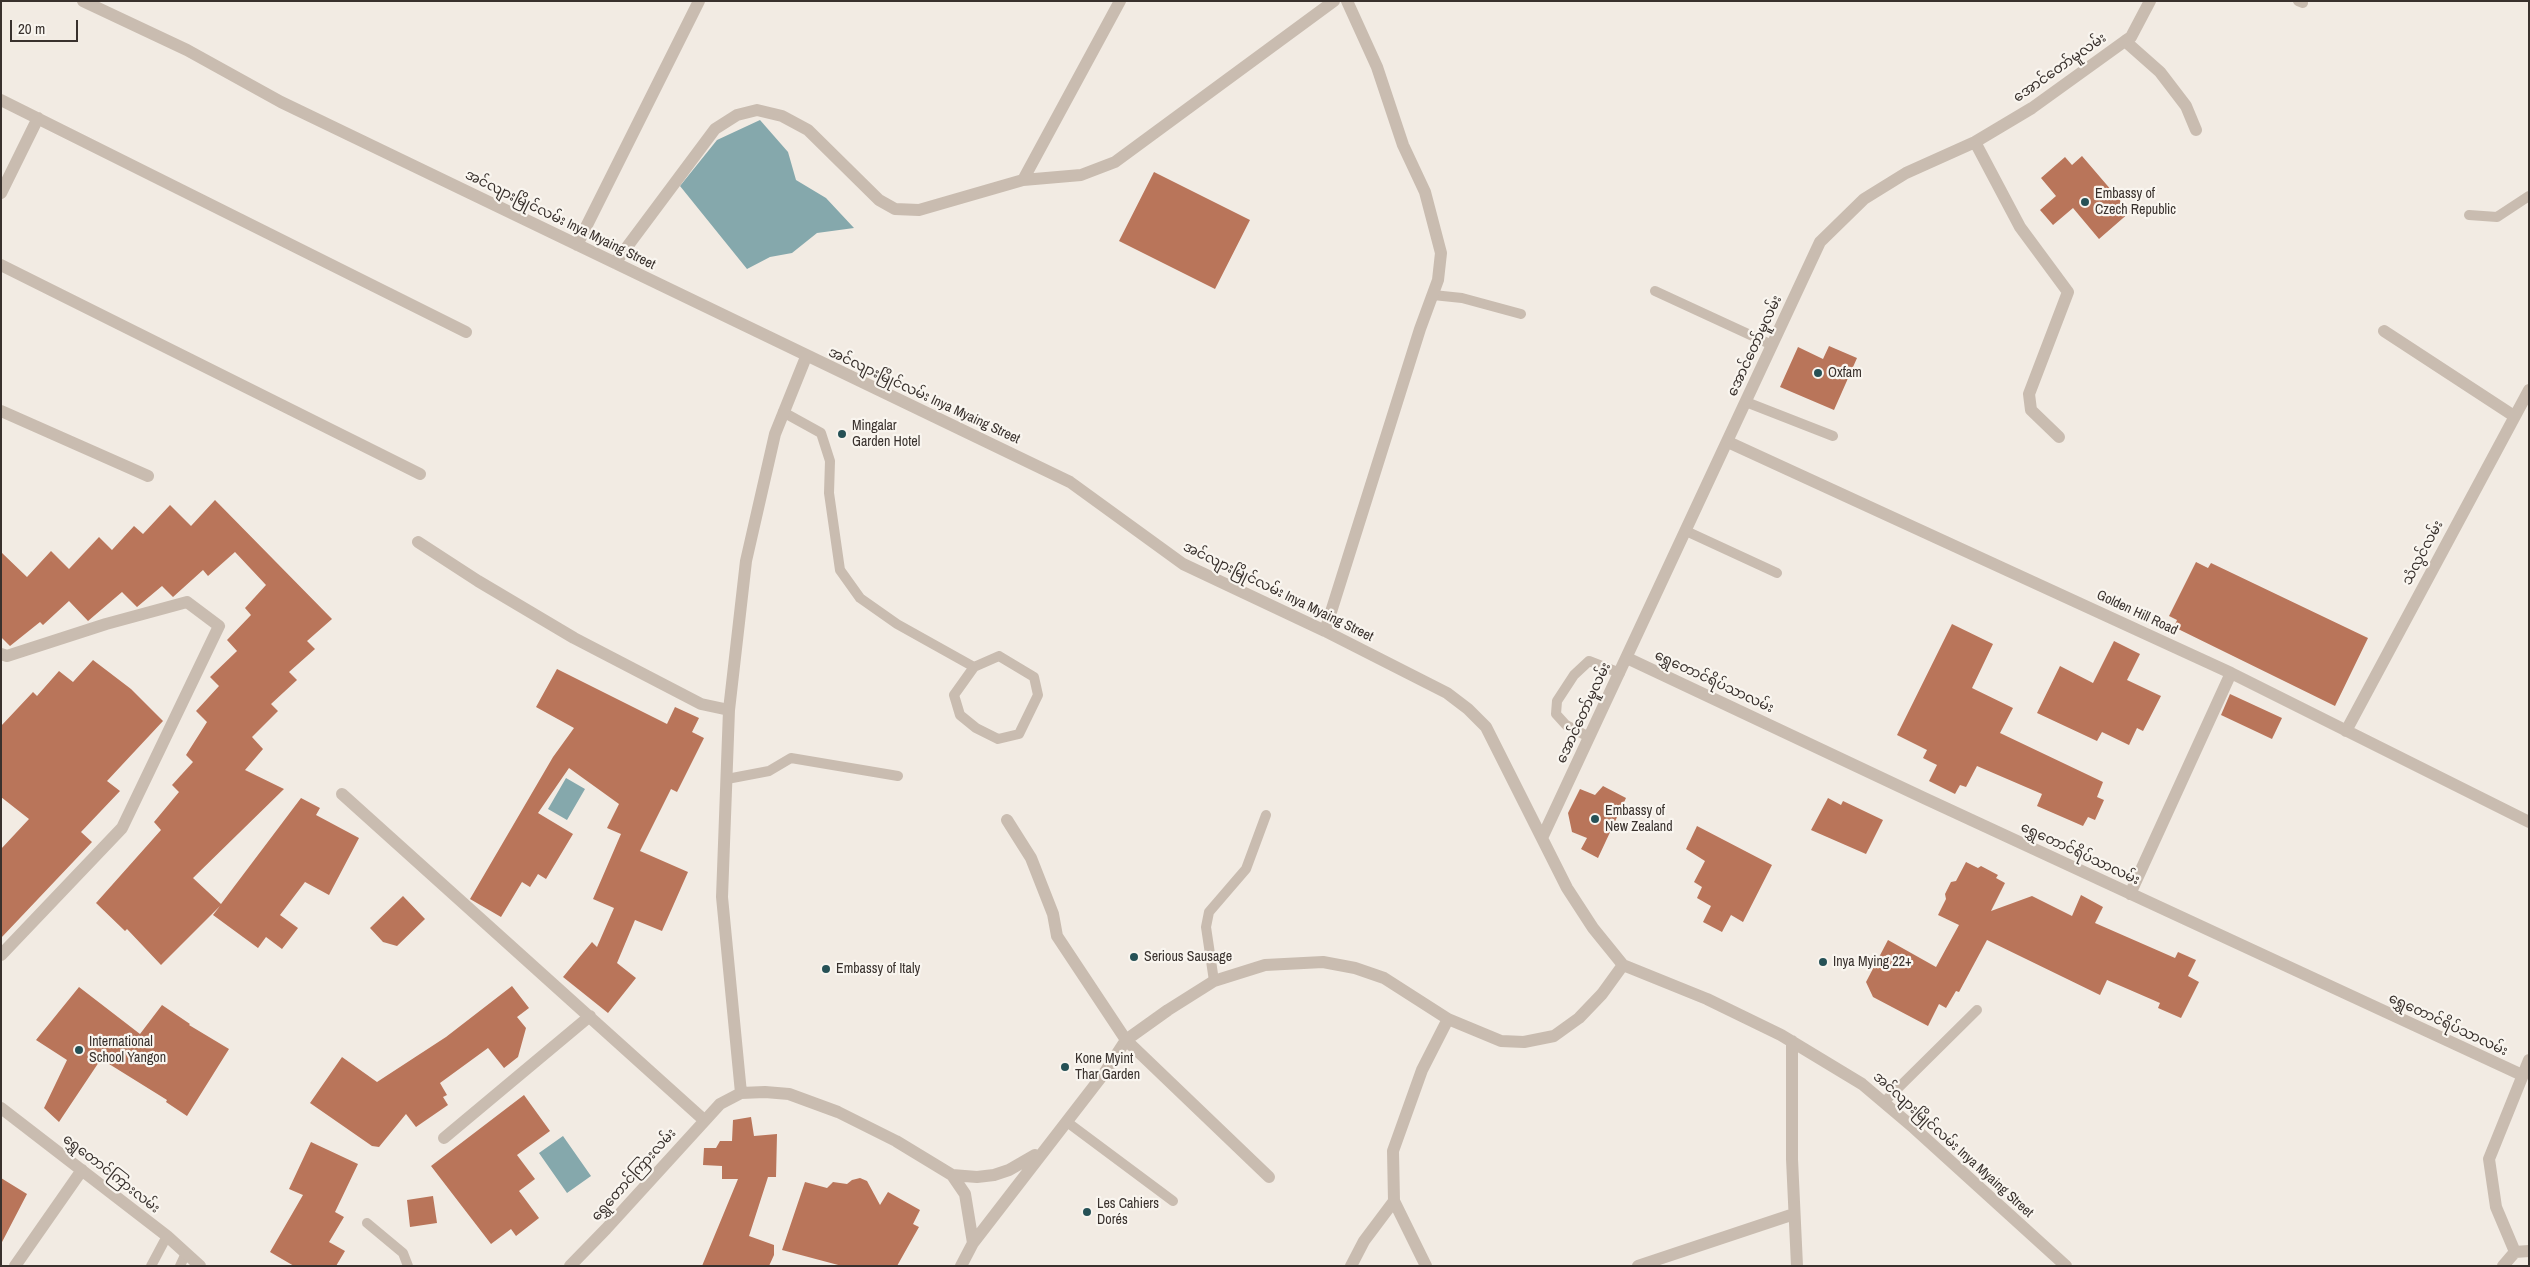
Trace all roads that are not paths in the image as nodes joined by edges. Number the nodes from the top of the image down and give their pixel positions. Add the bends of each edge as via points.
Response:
1 (83, 1) edge
2 (699, 1) edge
3 (1120, 1) edge
4 (1334, 1) edge
5 (1347, 1) edge
6 (2150, 1) edge
7 (2125, 41) junction
8 (1, 100) edge
9 (38, 118) junction
10 (2196, 130) dead end
11 (1975, 142) junction
12 (1024, 180) junction
13 (1, 193) edge
14 (2529, 196) edge
15 (2469, 215) dead end
16 (577, 245) junction
17 (615, 263) junction
18 (1, 265) edge
19 (1655, 291) dead end
20 (1433, 295) junction
21 (1521, 314) dead end
22 (2384, 331) dead end
23 (466, 332) dead end
24 (1772, 345) junction
25 (806, 357) junction
26 (2529, 390) edge
27 (1746, 402) junction
28 (1, 411) edge
29 (783, 412) junction
30 (2514, 416) junction
31 (1833, 436) dead end
32 (2059, 437) dead end
33 (1728, 442) junction
34 (420, 474) dead end
35 (148, 476) dead end
36 (1686, 531) junction
37 (418, 542) dead end
38 (1777, 573) dead end
39 (1325, 631) junction
40 (1, 654) edge
41 (1627, 658) junction
42 (974, 667) junction
43 (1620, 673) junction
44 (2231, 673) junction
45 (729, 710) junction
46 (2346, 730) junction
47 (1589, 738) junction
48 (898, 776) dead end
49 (727, 778) junction
50 (342, 794) dead end
51 (1266, 815) dead end
52 (1006, 820) dead end
53 (2529, 822) edge
54 (1542, 838) junction
55 (2130, 894) junction
56 (1, 955) edge
57 (1623, 964) junction
58 (1214, 980) junction
59 (1977, 1010) dead end
60 (590, 1016) junction
61 (1448, 1019) junction
62 (1126, 1040) junction
63 (1792, 1041) junction
64 (2529, 1060) edge
65 (2522, 1075) junction
66 (741, 1093) junction
67 (1884, 1102) junction
68 (1, 1108) edge
69 (704, 1120) junction
70 (1067, 1122) junction
71 (444, 1138) dead end
72 (1044, 1149) junction
73 (82, 1170) junction
74 (952, 1175) junction
75 (1269, 1177) dead end
76 (1173, 1201) dead end
77 (1394, 1201) junction
78 (1794, 1214) junction
79 (367, 1224) dead end
80 (167, 1236) junction
81 (973, 1243) junction
82 (2529, 1251) edge
83 (2515, 1252) junction
84 (186, 1253) junction
85 (16, 1266) edge
86 (151, 1266) edge
87 (180, 1266) edge
88 (200, 1266) edge
89 (408, 1266) edge
90 (570, 1266) edge
91 (961, 1266) edge
92 (1351, 1266) edge
93 (1426, 1266) edge
94 (1638, 1266) edge
95 (1797, 1266) edge
96 (2066, 1266) edge
97 (2503, 1266) edge

1 - 16 street, အင်လျားမြိုင်လမ်း Inya Myaing Street via 186,50 281,102
2 - 16 street
3 - 12 street
4 - 12 street via 1115,162 1081,175
5 - 20 street via 1377,67 1403,146 1425,192 1441,253
6 - 7 street, အောင်တော်မူလမ်း via 2131,37
7 - 10 street via 2160,72 2186,106
7 - 11 street, အောင်တော်မူလမ်း via 2032,108
8 - 9 street
9 - 13 street
9 - 23 street
11 - 24 street, အောင်တော်မူလမ်း via 1906,173 1864,199 1820,242
11 - 32 street via 2020,227 2068,292 2029,394 2031,410
12 - 17 street via 919,210 894,209 879,200 808,130 782,116 757,110 736,115 715,128
14 - 15 lane via 2497,216
16 - 17 street, အင်လျားမြိုင်လမ်း Inya Myaing Street
17 - 25 street, အင်လျားမြိုင်လမ်း Inya Myaing Street
18 - 34 street
19 - 24 lane
20 - 21 lane via 1462,298
20 - 39 street
22 - 30 street
24 - 27 street, အောင်တော်မူလမ်း
25 - 29 street
25 - 39 street, အင်လျားမြိုင်လမ်း Inya Myaing Street via 1070,482 1183,564
26 - 30 street, သံလွင်လမ်း
27 - 31 lane
27 - 33 street, အောင်တော်မူလမ်း
28 - 35 street
29 - 42 lane via 821,433 830,461 829,493 840,570 860,598 896,624
29 - 45 street via 746,561
30 - 46 street, သံလွင်လမ်း
33 - 36 street, အောင်တော်မူလမ်း
33 - 44 street, Golden Hill Road
36 - 38 lane
36 - 41 street, အောင်တော်မူလမ်း
37 - 45 street via 478,582 574,638 700,704
39 - 54 street, အင်လျားမြိုင်လမ်း Inya Myaing Street via 1447,693 1468,709 1486,728
40 - 56 street via 7,656 187,602 219,626 122,828
41 - 43 street, အောင်တော်မူလမ်း
41 - 55 street, ရွှေတောင်ရိပ်သာလမ်း
42 - 42 lane via 999,656 1034,678 1038,695 1019,734 998,739 960,715 954,695
43 - 47 street, အောင်တော်မူလမ်း
43 - 47 lane via 1589,661 1574,675 1557,701 1556,714 1566,725
44 - 46 street, Golden Hill Road
44 - 55 street
45 - 49 street
46 - 53 street, Golden Hill Road
47 - 54 street, အောင်တော်မူလမ်း
48 - 49 lane via 791,758 770,772
49 - 66 street via 722,897
50 - 60 street
51 - 58 lane via 1246,869 1209,912 1206,927
52 - 62 street via 1031,858 1057,936
54 - 57 street, အင်လျားမြိုင်လမ်း Inya Myaing Street via 1566,888
55 - 65 street, ရွှေတောင်ရိပ်သာလမ်း
57 - 61 street via 1579,1018 1554,1036 1524,1042 1501,1040
57 - 63 street, အင်လျားမြိုင်လမ်း Inya Myaing Street via 1707,999
58 - 61 street via 1265,965 1322,962 1384,978
58 - 62 street
59 - 67 lane
60 - 69 street
60 - 71 street
61 - 77 street via 1422,1070 1393,1151
62 - 70 street
62 - 75 street
63 - 67 street, အင်လျားမြိုင်လမ်း Inya Myaing Street via 1862,1084
63 - 78 street
64 - 65 street
65 - 83 street via 2489,1159 2496,1207
66 - 69 street, ရွှေတောင်ကြားလမ်း via 720,1104
66 - 74 street via 789,1094 838,1112 896,1141
67 - 96 street, အင်လျားမြိုင်လမ်း Inya Myaing Street
68 - 73 street, ရွှေတောင်ကြားလမ်း
69 - 90 street, ရွှေတောင်ကြားလမ်း
70 - 72 street
70 - 76 lane
72 - 74 street via 1009,1170 977,1177
72 - 81 street
73 - 80 street, ရွှေတောင်ကြားလမ်း
73 - 85 street
74 - 81 street via 965,1194
77 - 92 street via 1364,1241
77 - 93 street
78 - 94 street
78 - 95 street
79 - 89 lane via 403,1253
80 - 84 street, ရွှေတောင်ကြားလမ်း
80 - 86 lane
81 - 91 street
82 - 83 street
83 - 97 street
84 - 87 lane
84 - 88 street, ရွှေတောင်ကြားလမ်း

